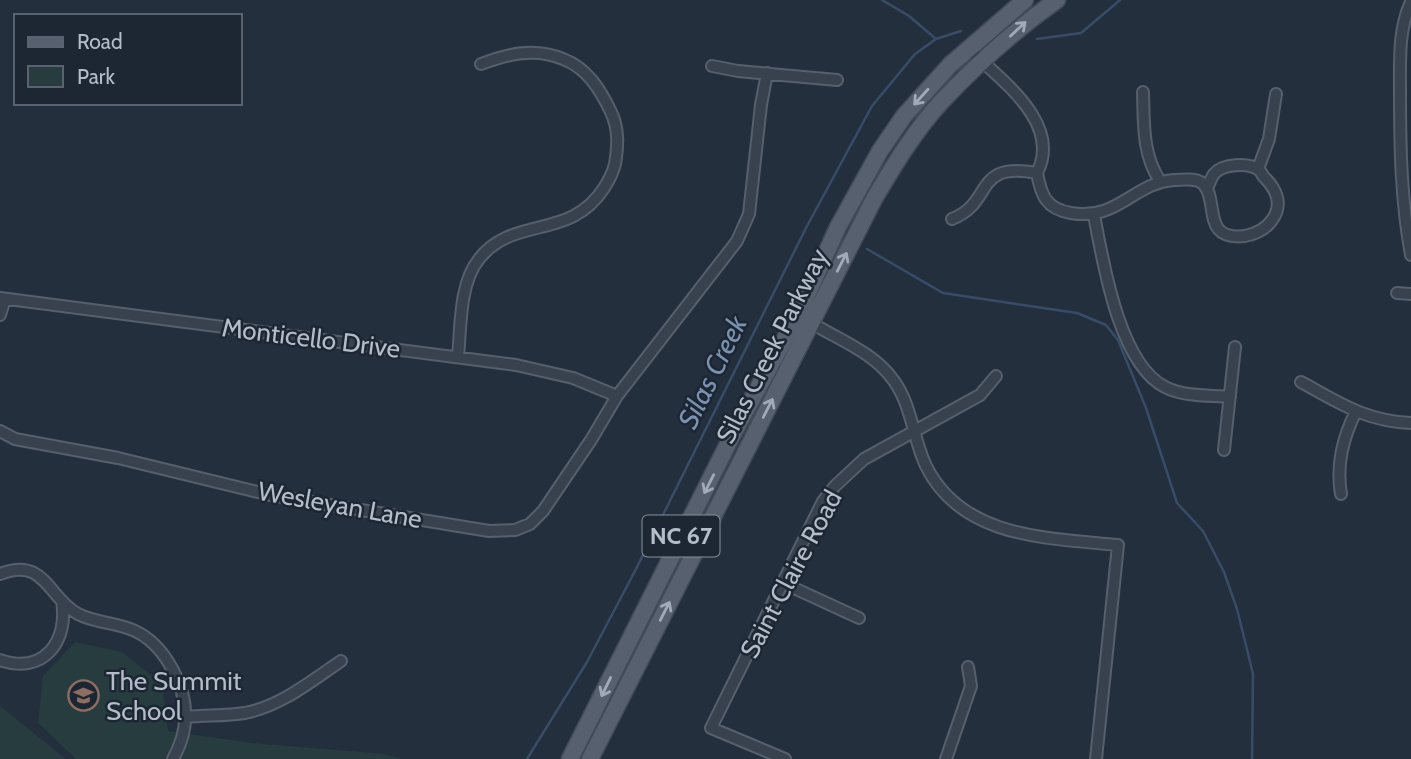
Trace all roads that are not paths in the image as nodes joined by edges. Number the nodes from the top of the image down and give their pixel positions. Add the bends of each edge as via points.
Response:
1 (1026, 0) edge
2 (1057, 0) edge
3 (1411, 2) edge
4 (968, 48) junction
5 (982, 62) junction
6 (481, 64) dead end
7 (712, 66) dead end
8 (767, 73) junction
9 (837, 80) dead end
10 (1143, 92) dead end
11 (1276, 94) dead end
12 (1258, 169) junction
13 (1037, 173) junction
14 (1160, 181) junction
15 (1207, 189) junction
16 (1094, 215) junction
17 (952, 219) dead end
18 (1411, 255) edge
19 (1396, 293) dead end
20 (1411, 295) edge
21 (2, 299) edge
22 (0, 315) edge
23 (805, 320) junction
24 (1235, 347) dead end
25 (458, 357) junction
26 (996, 376) dead end
27 (1301, 382) dead end
28 (617, 396) junction
29 (1230, 397) junction
30 (1356, 411) junction
31 (1411, 423) edge
32 (915, 429) junction
33 (0, 430) edge
34 (1224, 450) dead end
35 (1341, 494) dead end
36 (0, 574) edge
37 (783, 583) junction
38 (62, 601) junction
39 (859, 618) dead end
40 (0, 660) edge
41 (341, 661) dead end
42 (968, 667) dead end
43 (186, 717) junction
44 (173, 759) edge
45 (569, 759) edge
46 (590, 759) edge
47 (785, 759) edge
48 (946, 759) edge
49 (1096, 759) edge

1 - 4 main road, Silas Creek Parkway / NC 67
5 -> 2 main road, Silas Creek Parkway / NC 67
3 - 18 street via 1404,22 1400,74 1402,183
4 - 5 street
4 -> 23 main road, Silas Creek Parkway / NC 67 via 904,116 880,151 838,227
5 - 13 street via 1025,103 1035,119 1043,161
23 -> 5 main road, Silas Creek Parkway / NC 67 via 904,150 941,102
6 - 25 street via 519,52 548,53 586,72 617,125 617,155 614,172 593,204 570,219 522,230 495,243 478,260 465,295
7 - 8 street
8 - 9 street
8 - 28 street, Wesleyan Lane via 749,214 737,241
10 - 14 street via 1146,149
11 - 12 street via 1269,139
12 - 15 street via 1223,168
12 - 15 street via 1273,186 1278,209 1268,226 1250,235 1235,236 1217,227
13 - 16 street via 1049,205 1063,212
13 - 17 street via 998,173 968,209
14 - 15 street via 1195,180
14 - 16 street
16 - 29 street via 1115,314 1141,363 1159,383 1173,390
19 - 20 street
21 - 22 street
21 - 25 street, Monticello Drive
23 - 32 street via 880,365 895,382
23 -> 45 main road, Silas Creek Parkway / NC 67 via 734,432
46 -> 23 main road, Silas Creek Parkway / NC 67 via 790,362
24 - 29 street
25 - 28 street, Monticello Drive via 573,378
26 - 32 street, Saint Claire Road via 980,395
27 - 30 street
28 - 33 street, Wesleyan Lane via 543,511 515,530 489,531 270,495 118,458 15,439
29 - 34 street
30 - 31 street
30 - 35 street via 1340,459
32 - 37 street, Saint Claire Road via 864,459 835,486
32 - 49 street via 933,477 954,500 986,523 1037,537 1118,545
36 - 38 street via 16,569 34,573
37 - 39 street
37 - 47 street, Saint Claire Road via 711,728
38 - 40 street via 64,625 53,649 32,662
38 - 43 street via 81,616 130,629 153,644 178,683
41 - 43 street via 264,708
42 - 48 street via 971,686
43 - 44 street

